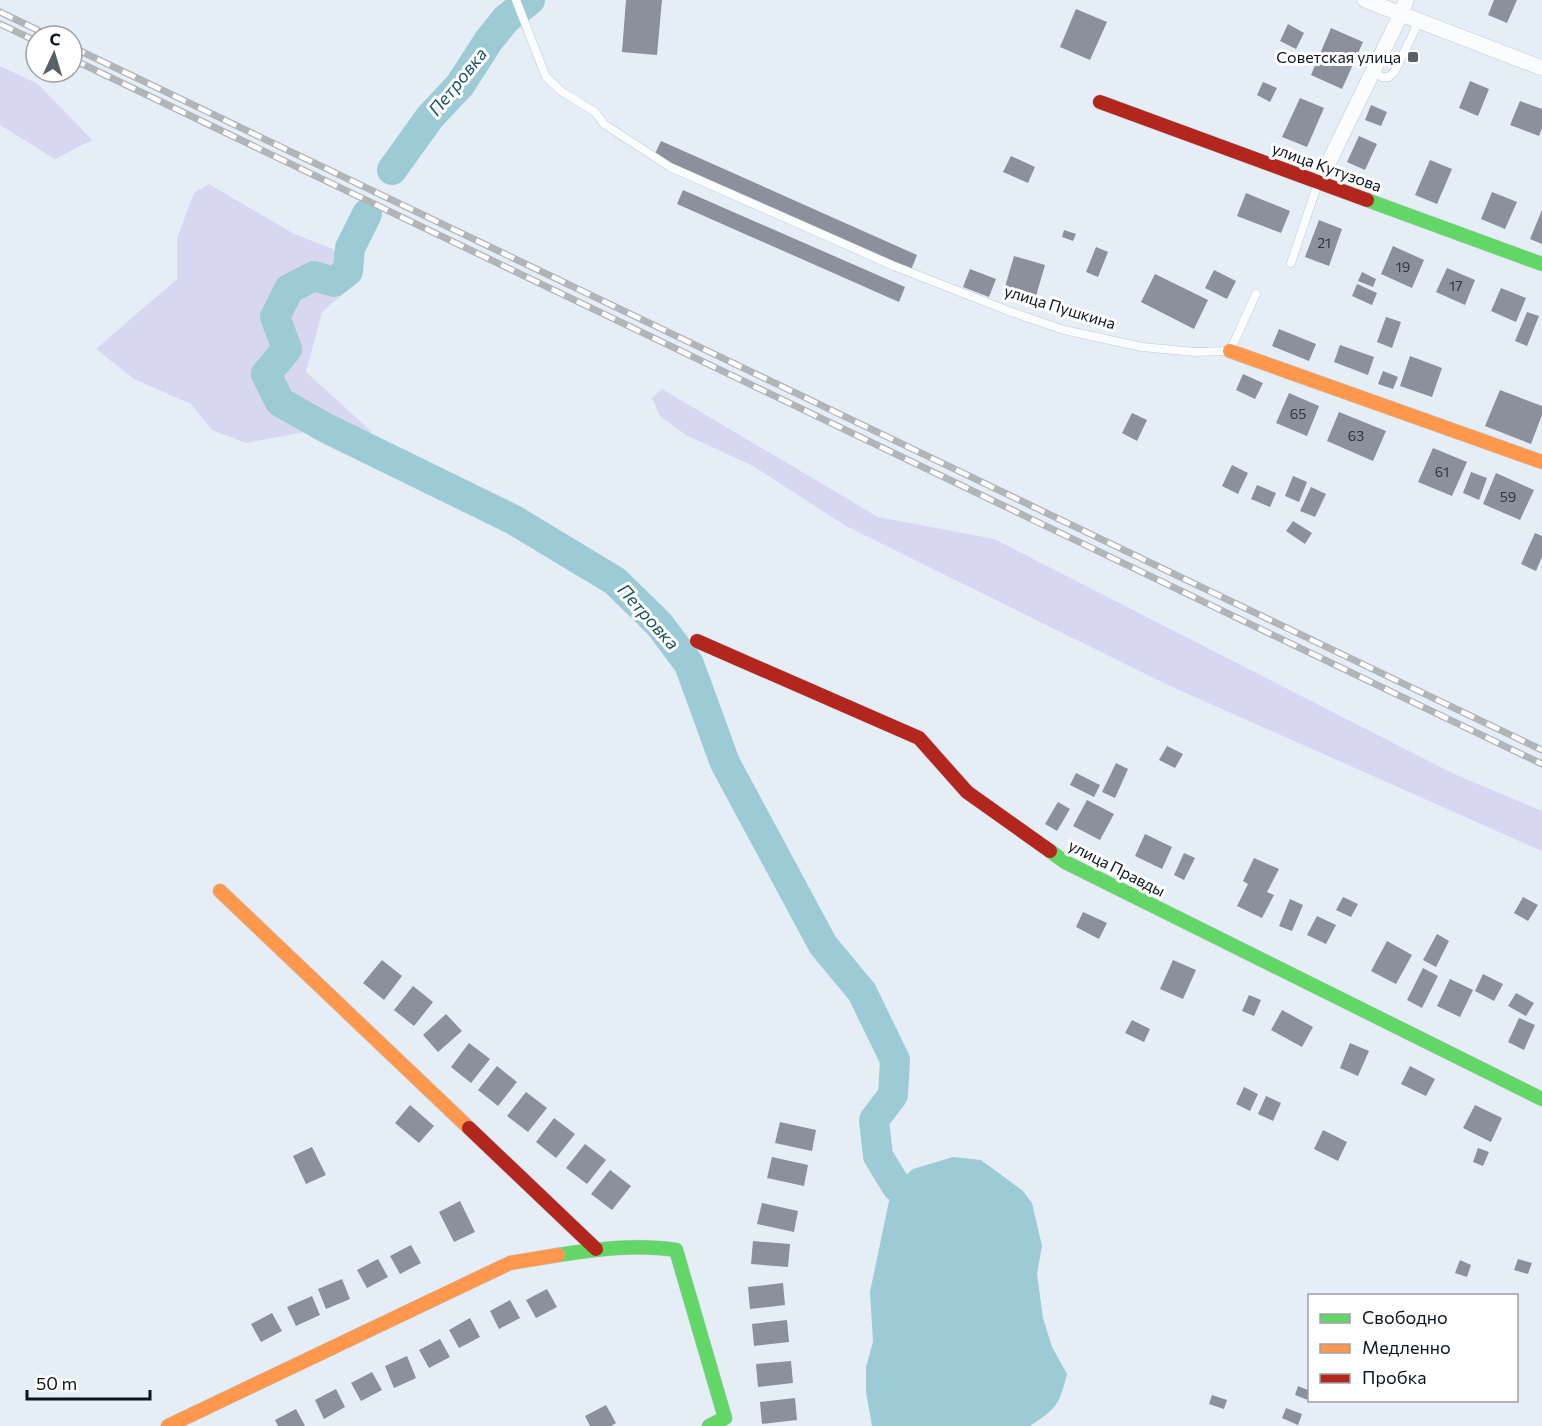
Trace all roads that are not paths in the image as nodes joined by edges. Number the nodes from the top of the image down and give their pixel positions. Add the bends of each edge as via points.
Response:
1 (516, 0) edge
2 (1365, 0) edge
3 (1404, 7) edge
4 (1419, 21) junction
5 (1542, 68) edge
6 (1373, 72) junction
7 (1100, 102) dead end
8 (1319, 182) junction
9 (1291, 263) dead end
10 (1542, 264) edge
11 (1256, 294) dead end
12 (1230, 351) junction
13 (1542, 462) edge
14 (697, 641) dead end
15 (220, 891) dead end
16 (1542, 1099) edge
17 (596, 1249) junction
18 (168, 1426) edge
19 (709, 1426) edge

1 - 12 lane, улица Пушкина via 546,77 595,112 604,124 670,167 894,266 1064,330 1131,345 1195,352
2 - 3 street
3 - 4 street
3 - 6 street
4 - 5 street
4 - 6 lane via 1395,71 1382,77
6 - 8 street
7 - 8 street, улица Кутузова
8 - 9 lane
8 - 10 street, улица Кутузова
11 - 12 lane
12 - 13 street, улица Пушкина
14 - 16 street, улица Правды via 919,738 967,792 1065,862
15 - 17 street
17 - 18 street via 510,1263
17 - 19 street via 676,1250 725,1418

